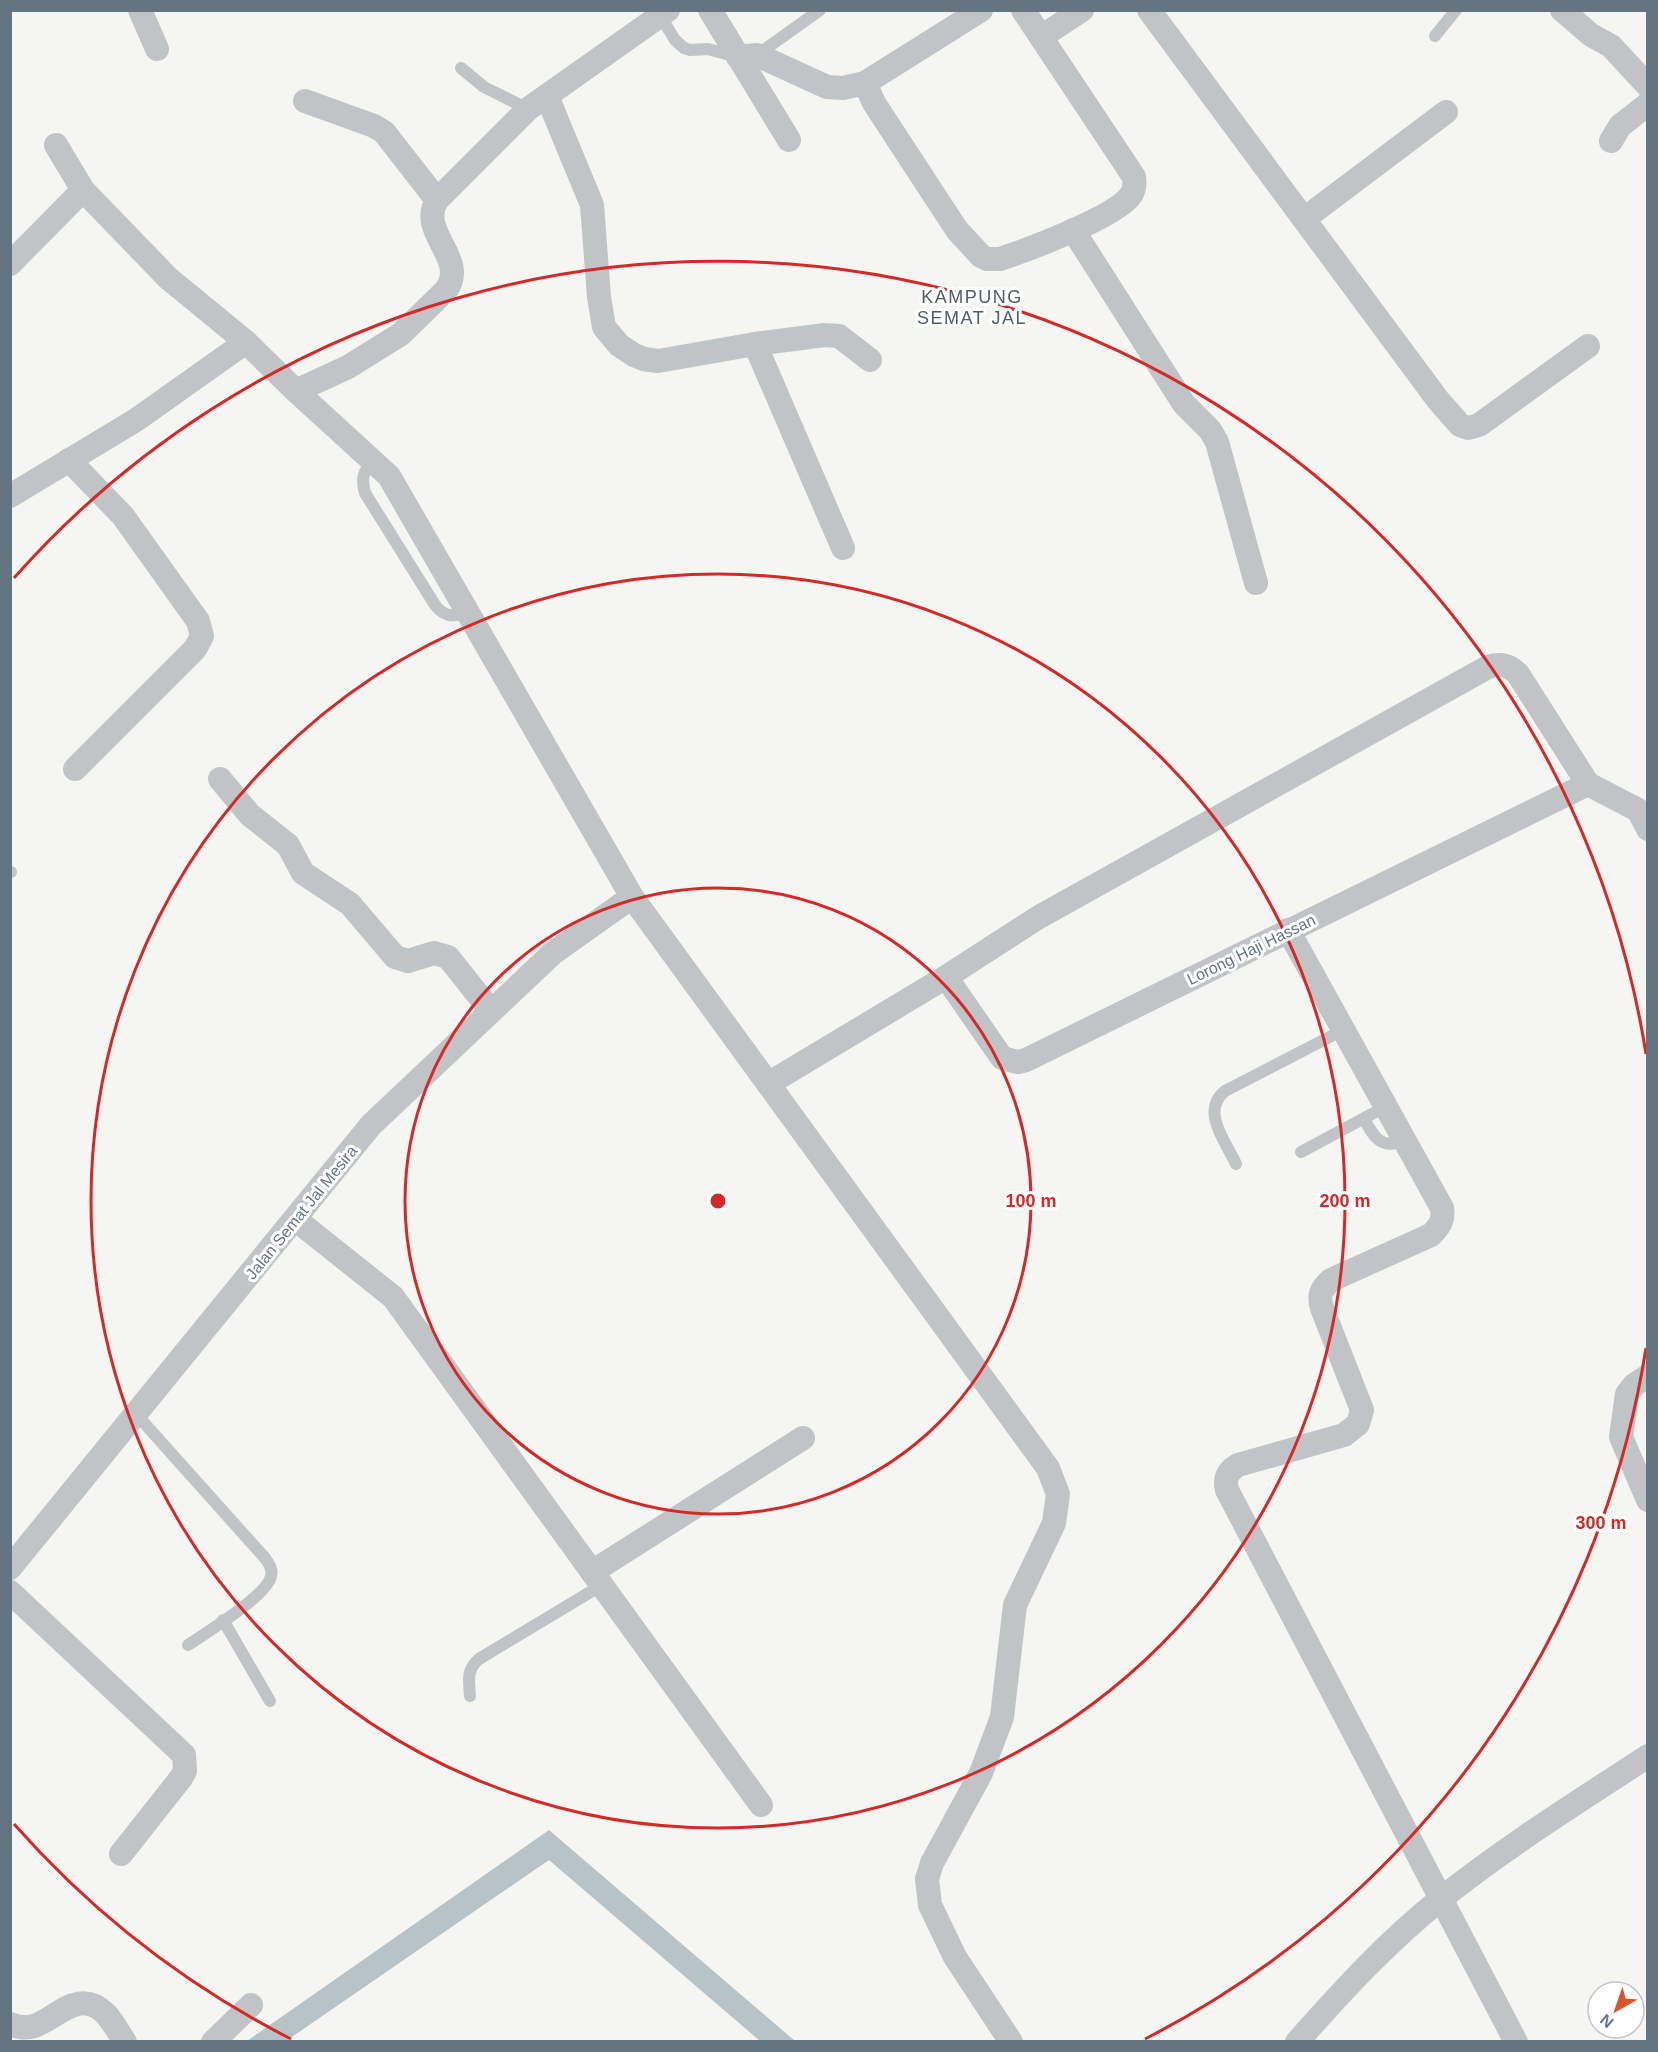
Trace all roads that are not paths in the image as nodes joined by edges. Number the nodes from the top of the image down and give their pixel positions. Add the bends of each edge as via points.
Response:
1 (140, 10) edge
2 (710, 10) edge
3 (820, 10) edge
4 (981, 10) edge
5 (1023, 10) edge
6 (1083, 10) edge
7 (1149, 10) edge
8 (1456, 10) edge
9 (1562, 10) edge
10 (664, 14) edge
11 (1434, 36) dead end
12 (1041, 37) junction
13 (157, 49) dead end
14 (748, 56) junction
15 (461, 68) dead end
16 (865, 83) junction
17 (1647, 86) edge
18 (305, 101) dead end
19 (538, 102) junction
20 (1647, 104) edge
21 (1446, 112) dead end
22 (789, 140) dead end
23 (1611, 141) dead end
24 (56, 145) dead end
25 (83, 190) junction
26 (437, 200) junction
27 (1304, 219) junction
28 (1073, 230) junction
29 (10, 264) edge
30 (246, 342) junction
31 (755, 344) junction
32 (1588, 346) dead end
33 (870, 360) dead end
34 (296, 391) junction
35 (69, 460) junction
36 (10, 496) edge
37 (843, 548) dead end
38 (1256, 583) dead end
39 (75, 770) dead end
40 (220, 779) dead end
41 (1588, 784) junction
42 (1644, 814) edge
43 (632, 897) junction
44 (1288, 930) junction
45 (946, 977) junction
46 (491, 1011) junction
47 (1343, 1030) junction
48 (768, 1084) junction
49 (1386, 1107) junction
50 (1364, 1119) junction
51 (1404, 1141) junction
52 (1301, 1152) dead end
53 (1236, 1164) dead end
54 (295, 1219) junction
55 (1647, 1376) edge
56 (136, 1414) junction
57 (802, 1438) dead end
58 (1647, 1500) edge
59 (10, 1568) edge
60 (597, 1578) junction
61 (10, 1592) edge
62 (223, 1620) junction
63 (188, 1645) dead end
64 (471, 1696) dead end
65 (270, 1701) dead end
66 (1647, 1756) edge
67 (761, 1805) dead end
68 (121, 1854) dead end
69 (1441, 1899) junction
70 (251, 2005) dead end
71 (10, 2024) edge
72 (125, 2042) edge
73 (213, 2042) edge
74 (1011, 2042) edge
75 (1297, 2042) edge
76 (1516, 2042) edge

1 - 13 street
2 - 14 street
3 - 14 lane
4 - 16 street
5 - 12 street
6 - 12 street
7 - 27 street
8 - 11 lane
9 - 17 street via 1585,31 1611,46
10 - 14 lane via 675,40 684,48
10 - 19 street
12 - 28 street via 1134,177 1135,186 1126,200
14 - 16 street via 827,87
14 - 22 street
15 - 19 lane via 484,87
16 - 28 street via 957,230 981,256 1000,259
18 - 26 street via 384,132
19 - 26 street
19 - 31 street via 592,205 604,327 619,345 634,355 658,361
20 - 23 street via 1620,126
21 - 27 street
24 - 25 street
25 - 29 street
25 - 30 street via 168,278
26 - 34 street via 431,217 451,265 452,282 401,334 348,367
27 - 32 street via 1438,400 1468,429 1505,408
28 - 38 street via 1184,405 1210,430
30 - 34 street
30 - 35 street via 136,420
31 - 33 street via 839,336
31 - 37 street
34 - 43 street via 389,476
35 - 36 street
35 - 39 street via 123,516 198,621 202,636 195,650
40 - 46 street via 254,819 288,845 306,876 350,904 395,957 408,961 434,953 448,957
41 - 42 street
41 - 44 street, Lorong Haji Hassan
41 - 45 street via 1518,674 1496,664 1039,917
43 - 46 street, Jalan Semat Jal Mesira via 553,953
43 - 48 street
44 - 45 street, Lorong Haji Hassan via 1018,1062 1002,1058
44 - 47 street
45 - 48 street
46 - 54 street, Jalan Semat Jal Mesira via 372,1125
47 - 49 street
47 - 53 lane via 1218,1097 1213,1112 1215,1120
48 - 74 street via 1048,1468 1058,1494 1054,1523 1015,1605 1002,1718 981,1773 927,1879 930,1905 955,1957
49 - 50 lane
49 - 51 street
50 - 51 lane via 1385,1144
50 - 52 lane
51 - 69 street via 1442,1208 1441,1225 1431,1235 1331,1280 1319,1298 1362,1410 1358,1425 1344,1435 1238,1465 1228,1473 1225,1485
54 - 56 street, Jalan Semat Jal Mesira
54 - 60 street via 393,1297
55 - 58 street via 1627,1394 1621,1437
56 - 59 street, Jalan Semat Jal Mesira
56 - 62 lane via 270,1566 271,1579 258,1595
57 - 60 street
60 - 64 lane via 474,1663 469,1674
60 - 67 street
61 - 68 street via 184,1755 185,1771 181,1778
62 - 63 lane
62 - 65 lane
66 - 69 street
69 - 75 street via 1362,1968
69 - 76 street
70 - 73 street
71 - 72 street via 20,2028 34,2026 81,2003 95,2006 105,2014

